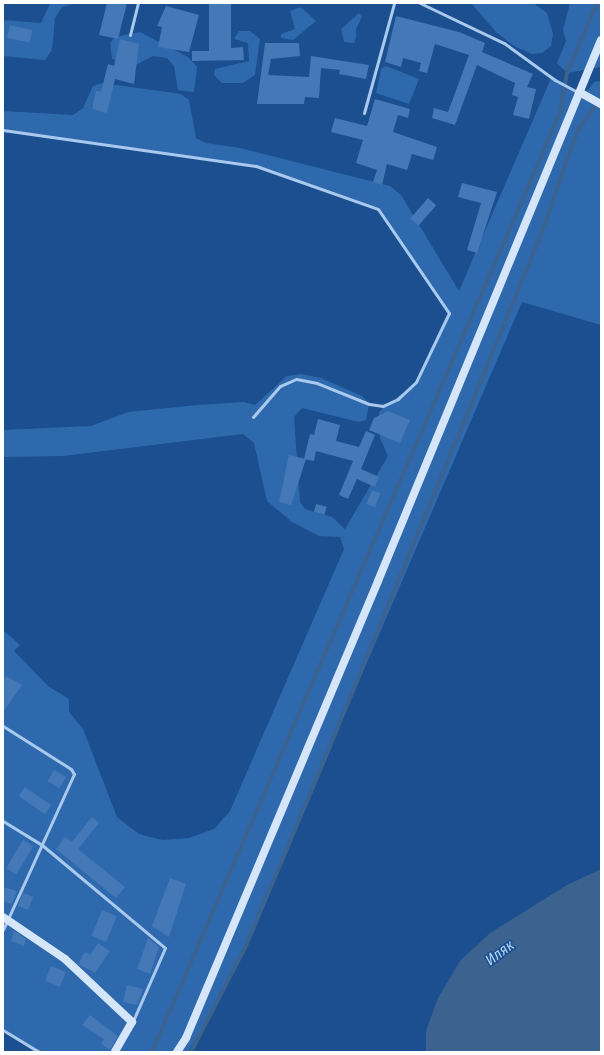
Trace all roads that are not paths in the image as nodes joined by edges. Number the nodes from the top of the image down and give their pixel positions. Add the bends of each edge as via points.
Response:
1 (138, 3) edge
2 (394, 3) edge
3 (420, 3) edge
4 (130, 35) dead end
5 (601, 40) edge
6 (581, 94) junction
7 (601, 104) edge
8 (364, 113) dead end
9 (3, 130) edge
10 (253, 417) dead end
11 (3, 726) edge
12 (3, 821) edge
13 (42, 845) junction
14 (6, 918) edge
15 (3, 930) edge
16 (132, 1022) junction
17 (3, 1030) edge
18 (39, 1052) edge
19 (115, 1052) edge
20 (177, 1052) edge

1 - 4 lane
2 - 8 lane
3 - 6 lane via 504,43 555,80
5 - 6 street
6 - 7 street
6 - 20 street via 360,626 186,1038
9 - 10 lane via 256,166 378,209 449,313 416,382 398,400 383,406 369,404 317,382 296,380 280,386
11 - 13 lane via 71,769 74,774
12 - 13 lane
13 - 14 lane
13 - 16 lane via 165,948
14 - 15 lane
14 - 16 street via 65,959
16 - 19 street
17 - 18 lane

